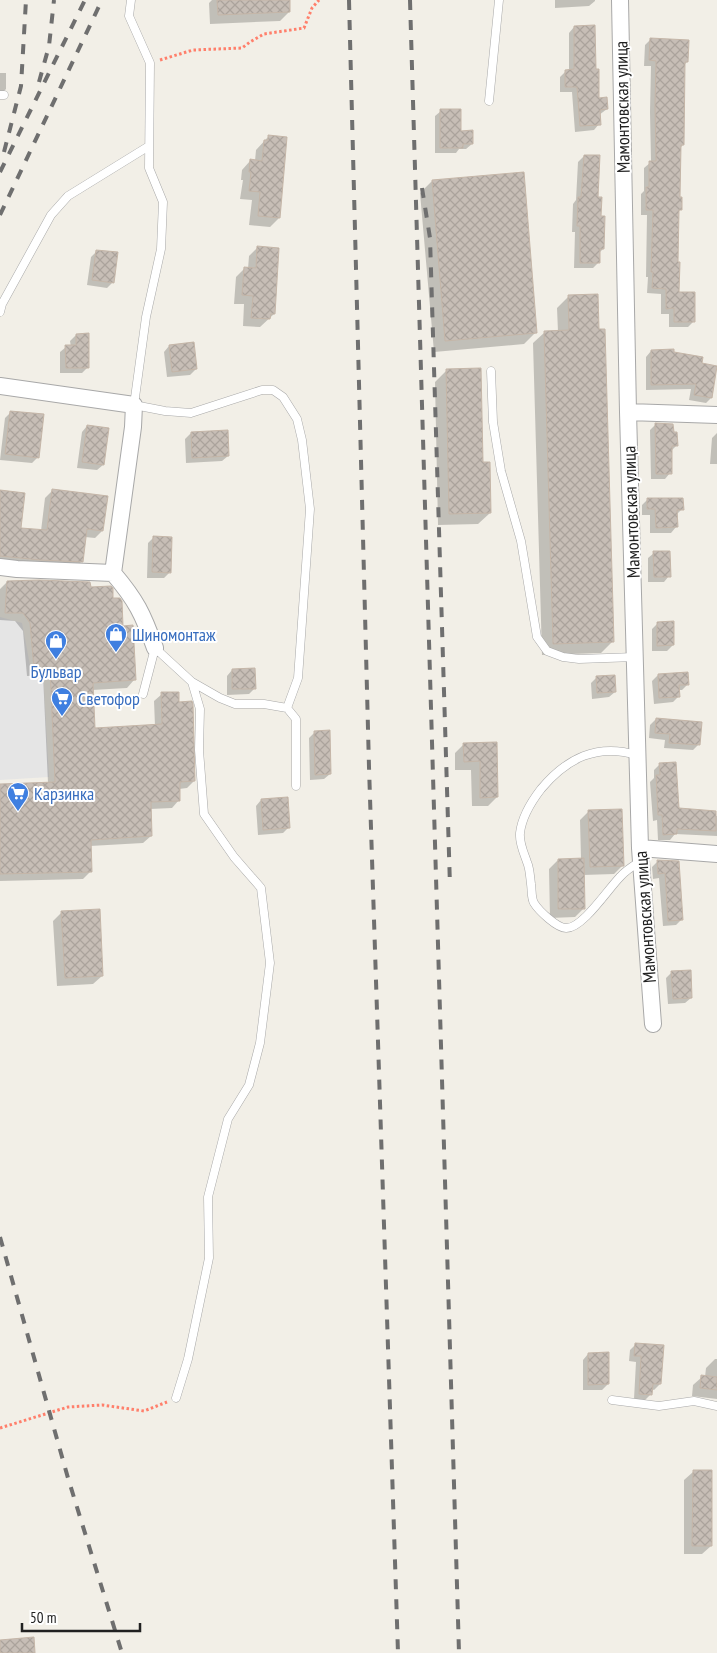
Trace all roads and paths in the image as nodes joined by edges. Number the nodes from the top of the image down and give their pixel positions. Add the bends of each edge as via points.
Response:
1 (131, 0) edge
2 (320, 0) edge
3 (499, 0) edge
4 (620, 0) edge
5 (150, 63) junction
6 (489, 101) dead end
7 (149, 146) junction
8 (0, 312) edge
9 (491, 371) dead end
10 (0, 386) edge
11 (134, 405) junction
12 (628, 412) junction
13 (717, 414) edge
14 (0, 566) edge
15 (113, 573) junction
16 (155, 648) junction
17 (635, 657) junction
18 (192, 682) junction
19 (143, 694) dead end
20 (287, 708) junction
21 (637, 755) junction
22 (296, 786) dead end
23 (641, 854) junction
24 (717, 854) edge
25 (653, 1024) dead end
26 (176, 1398) joint
27 (612, 1400) dead end
28 (717, 1406) edge
29 (0, 1428) edge

1 - 5 lane via 129,16
2 - 5 path via 312,8 304,28 264,34 242,48 193,50
3 - 6 lane
4 - 12 street, Мамонтовская улица
5 - 7 lane
7 - 8 lane via 68,196 51,216
7 - 11 lane via 150,168 163,202 161,250 146,317
9 - 17 lane via 493,422 501,471 521,541 537,637 548,651 563,657
10 - 11 street
11 - 15 street
11 - 20 lane via 191,413 262,390 273,390 284,397 297,419 310,508 298,678
12 - 13 street
12 - 17 street, Мамонтовская улица
14 - 15 street
15 - 16 street via 137,603
16 - 18 lane
16 - 19 lane
17 - 21 street, Мамонтовская улица
18 - 20 lane via 236,704
18 - 26 lane via 200,709 199,750 204,814 261,888 270,963 260,1043 249,1085 228,1118 208,1197 209,1258 188,1359
20 - 22 lane via 296,719
21 - 23 street, Мамонтовская улица
21 - 23 lane via 609,750 565,765 534,798 523,818 520,835 528,863 533,902 556,925 566,928 577,925
23 - 24 street
23 - 25 street, Мамонтовская улица
26 - 29 path via 144,1411 102,1405 68,1407
27 - 28 lane via 658,1406 694,1401

